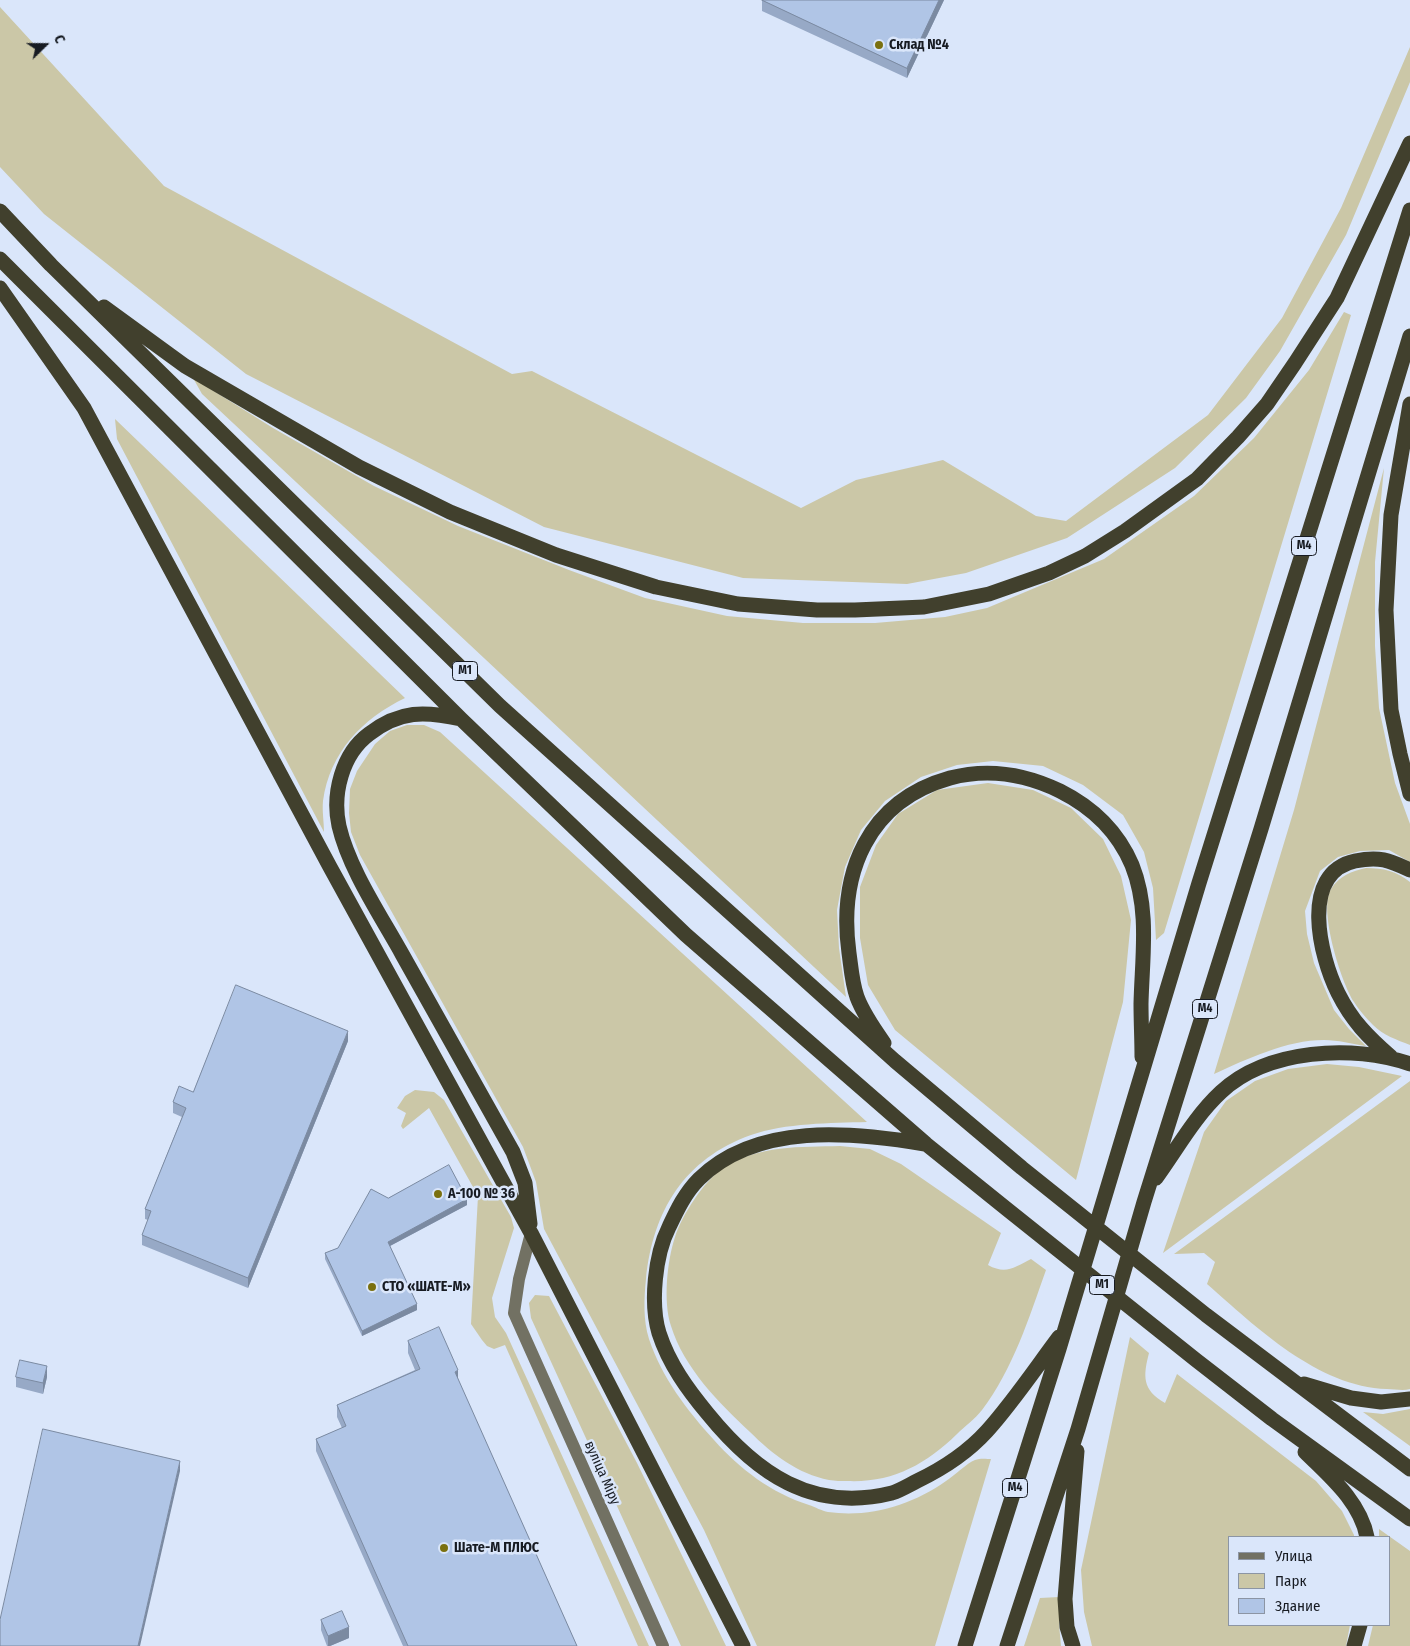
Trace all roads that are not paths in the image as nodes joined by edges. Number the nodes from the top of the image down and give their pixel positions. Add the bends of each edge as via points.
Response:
1 (1410, 143) edge
2 (1410, 210) edge
3 (0, 211) edge
4 (0, 259) edge
5 (51, 266) junction
6 (0, 288) edge
7 (1410, 336) edge
8 (1410, 404) edge
9 (461, 719) junction
10 (1410, 794) edge
11 (1410, 870) edge
12 (1391, 1057) junction
13 (895, 1061) junction
14 (1410, 1064) edge
15 (1142, 1074) junction
16 (926, 1144) junction
17 (1148, 1190) junction
18 (531, 1233) junction
19 (1065, 1330) junction
20 (1295, 1381) junction
21 (1410, 1399) edge
22 (1272, 1419) junction
23 (1078, 1429) junction
24 (1410, 1469) edge
25 (1410, 1519) edge
26 (1367, 1536) edge
27 (1360, 1626) edge
28 (663, 1646) edge
29 (743, 1646) edge
30 (966, 1646) edge
31 (1007, 1646) edge
32 (1072, 1646) edge
33 (1354, 1646) edge

1 - 5 highway via 1337,298 1267,404 1196,479 1125,531 1085,556 1049,573 988,594 924,607 817,610 738,604 656,587 556,555 450,512 359,467 185,366
2 - 15 highway, М4
3 - 5 highway, М1
4 - 9 highway, М1
5 - 13 highway, М1 via 500,706
6 - 18 highway via 84,408
7 - 17 highway, М4
8 - 10 highway via 1391,515 1386,610 1391,710
9 - 16 highway, М1 via 686,935
9 - 18 highway via 434,713 413,714 381,724 365,737 352,751 342,770 337,801 339,825 369,895 513,1152 525,1183
11 - 12 highway via 1389,860 1370,858 1348,862 1332,872 1321,892 1320,942 1337,992 1351,1017
12 - 14 highway
12 - 17 highway via 1322,1053 1270,1064 1244,1076 1221,1092 1198,1118
13 - 15 highway via 857,997 851,968 846,910 859,853 873,830 911,794 933,783 986,772 1016,774 1068,795 1089,808 1123,848 1132,866 1143,911
13 - 20 highway, М1 via 1022,1168 1206,1315
15 - 19 highway, М4
16 - 19 highway via 824,1133 770,1141 745,1149 700,1179 682,1200 665,1234 656,1264 655,1301 659,1332 672,1364 692,1395 751,1461 783,1482 812,1493 851,1499 894,1492 940,1469 986,1433
16 - 22 highway, М1
17 - 23 highway, М4
18 - 28 street, вуліца Міру via 514,1313
18 - 29 highway
19 - 30 highway, М4
20 - 21 highway via 1351,1398 1381,1402
20 - 24 highway, М1
22 - 25 highway, М1
22 - 26 highway via 1352,1502 1360,1514
23 - 31 highway, М4
23 - 32 highway via 1065,1600
27 - 33 highway

